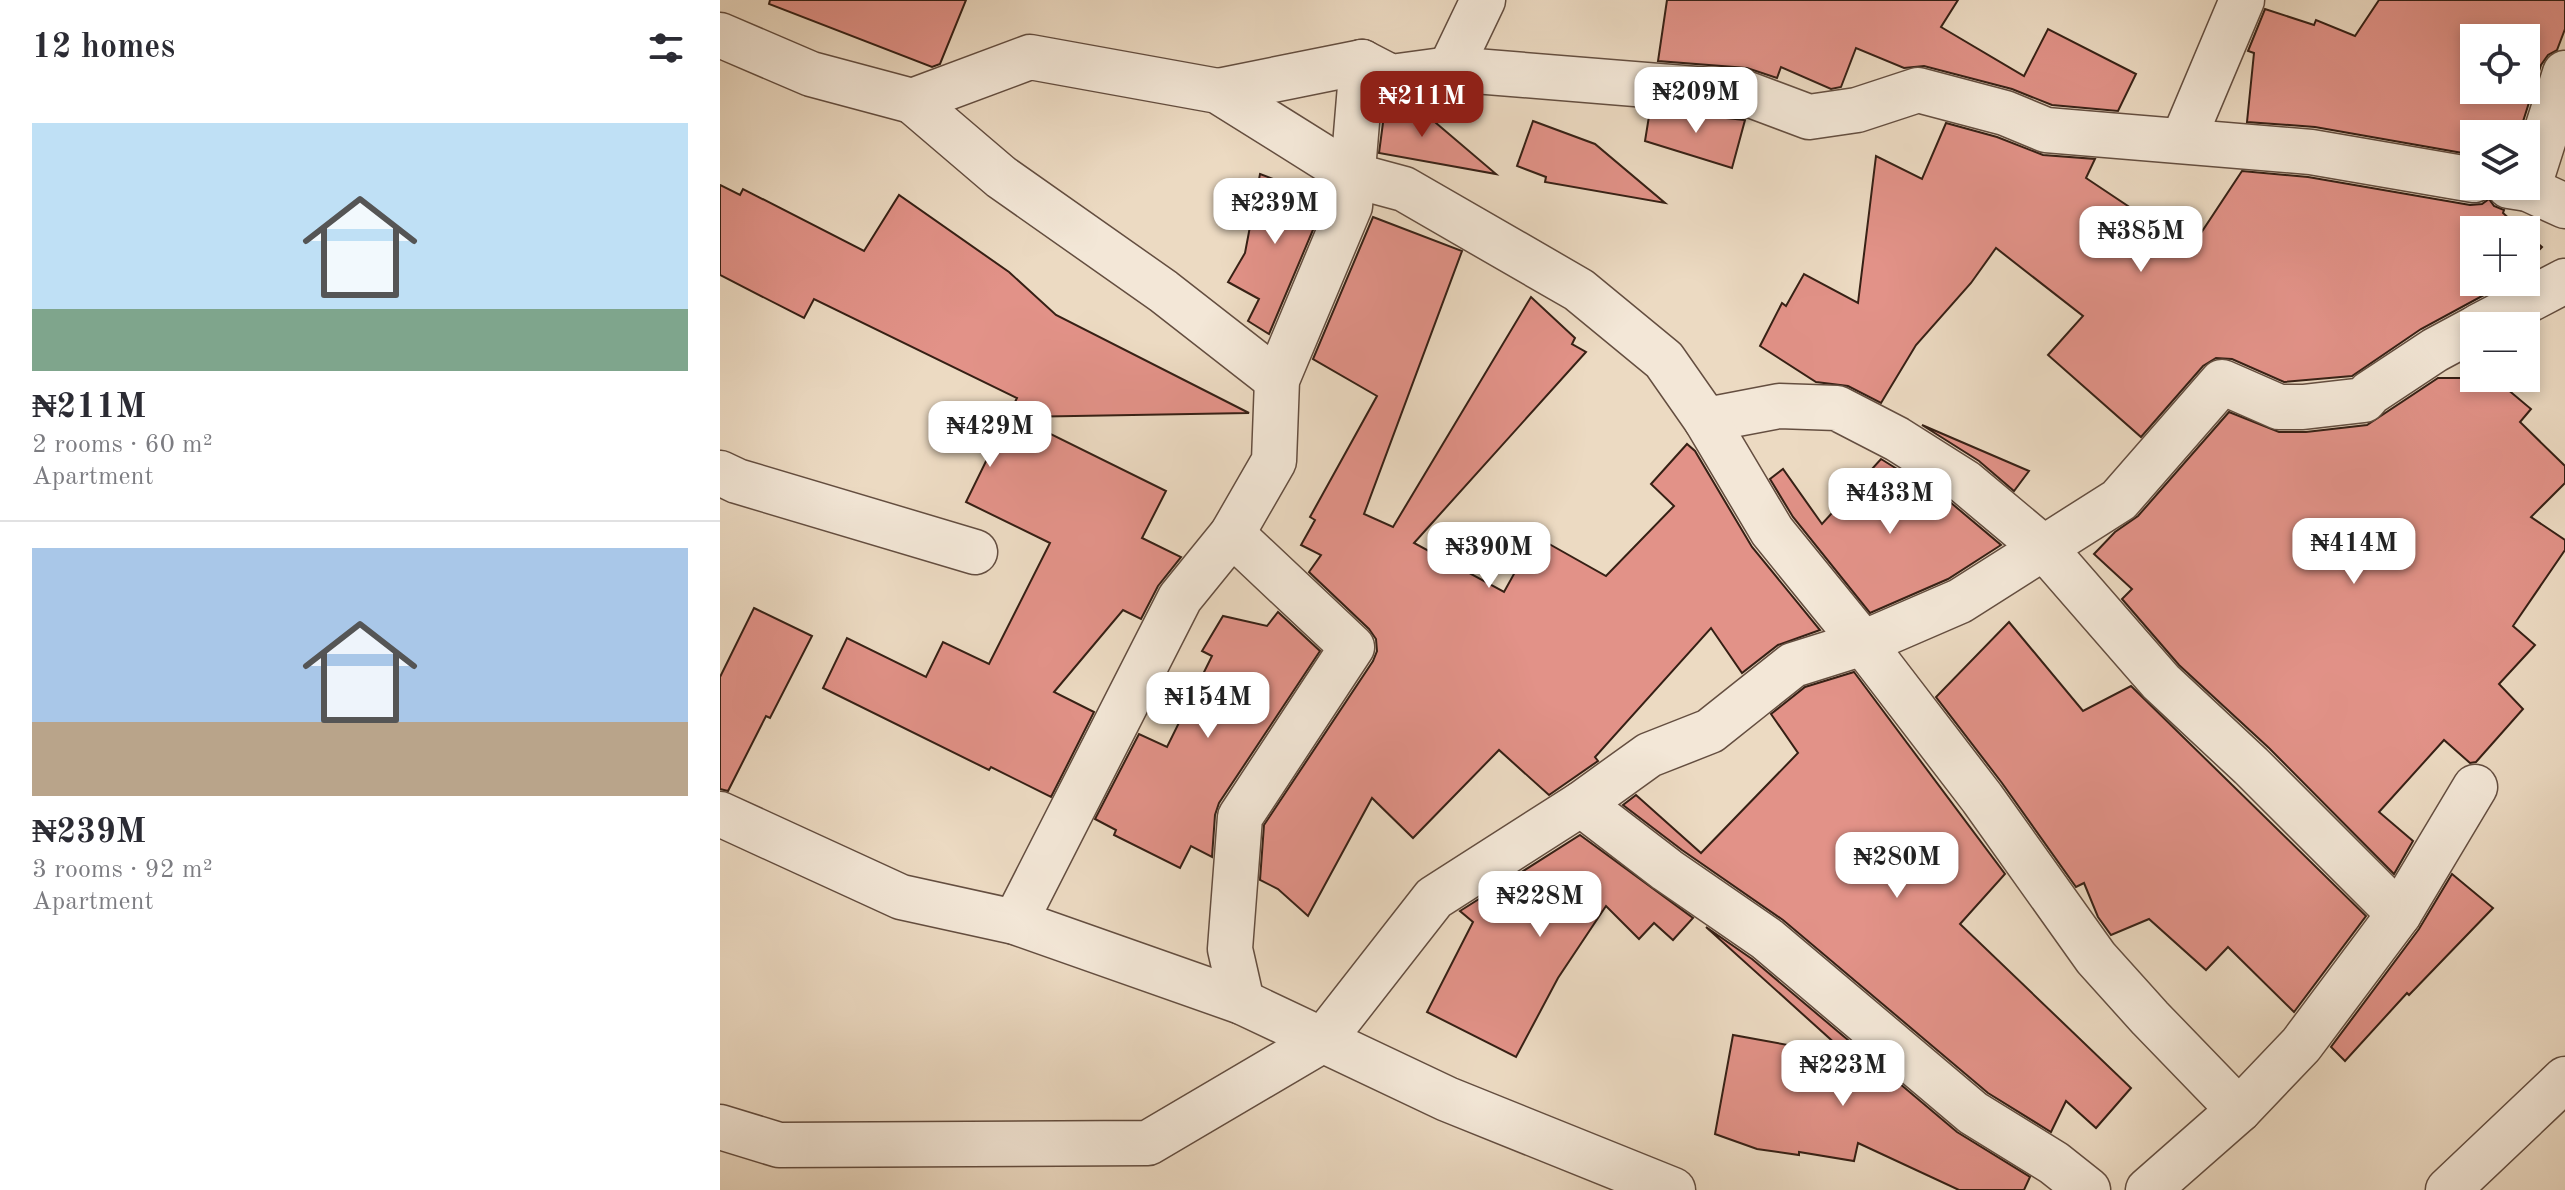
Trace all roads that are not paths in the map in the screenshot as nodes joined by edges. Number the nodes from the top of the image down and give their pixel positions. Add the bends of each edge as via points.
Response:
1 (1483, 0) edge
2 (2242, 0) edge
3 (720, 35) edge
4 (1362, 62) junction
5 (1450, 69) junction
6 (2565, 73) edge
7 (1218, 91) junction
8 (912, 101) junction
9 (2183, 140) junction
10 (2540, 171) edge
11 (1352, 175) junction
12 (2460, 178) edge
13 (2565, 281) edge
14 (2506, 312) edge
15 (2460, 337) edge
16 (1277, 380) junction
17 (1706, 420) junction
18 (720, 473) edge
19 (1232, 534) junction
20 (2045, 549) junction
21 (975, 552) dead end
22 (1863, 643) junction
23 (2475, 787) dead end
24 (1581, 804) junction
25 (720, 814) edge
26 (2399, 914) junction
27 (1015, 922) junction
28 (1242, 1002) junction
29 (1323, 1040) junction
30 (2565, 1079) edge
31 (2239, 1110) junction
32 (720, 1127) edge
33 (1673, 1190) edge
34 (2088, 1190) edge
35 (2148, 1190) edge
36 (2448, 1190) edge

1 - 5 street
2 - 9 street
3 - 8 street via 811,74
4 - 5 street via 1391,77
4 - 7 street
4 - 11 street
5 - 9 street via 1745,93 1809,117 1857,110 1918,90 2046,130
6 - 10 street
7 - 8 street via 1030,57
7 - 11 street
8 - 16 street via 1001,177 1163,291
9 - 12 street via 2311,152
11 - 16 street via 1350,206
11 - 17 street via 1404,189 1579,290 1664,360
13 - 14 street
15 - 20 street via 2364,400 2279,407 2222,382 2119,500
16 - 19 street via 1274,461
17 - 20 street via 1779,406 1837,408 1965,482
17 - 22 street via 1772,531
18 - 21 street
19 - 27 street via 1180,598
19 - 28 street via 1352,647 1240,817 1230,949
20 - 22 street via 1960,601
20 - 26 street via 2161,682
22 - 24 street via 1793,665 1710,731 1649,755
22 - 31 street via 2096,958
23 - 26 street
24 - 29 street via 1434,898
24 - 34 street via 1767,939 1973,1113
25 - 27 street via 901,897
26 - 31 street via 2301,1045
27 - 28 street
28 - 29 street
29 - 32 street via 1148,1143 779,1145
29 - 33 street via 1447,1099
30 - 36 street
31 - 35 street

